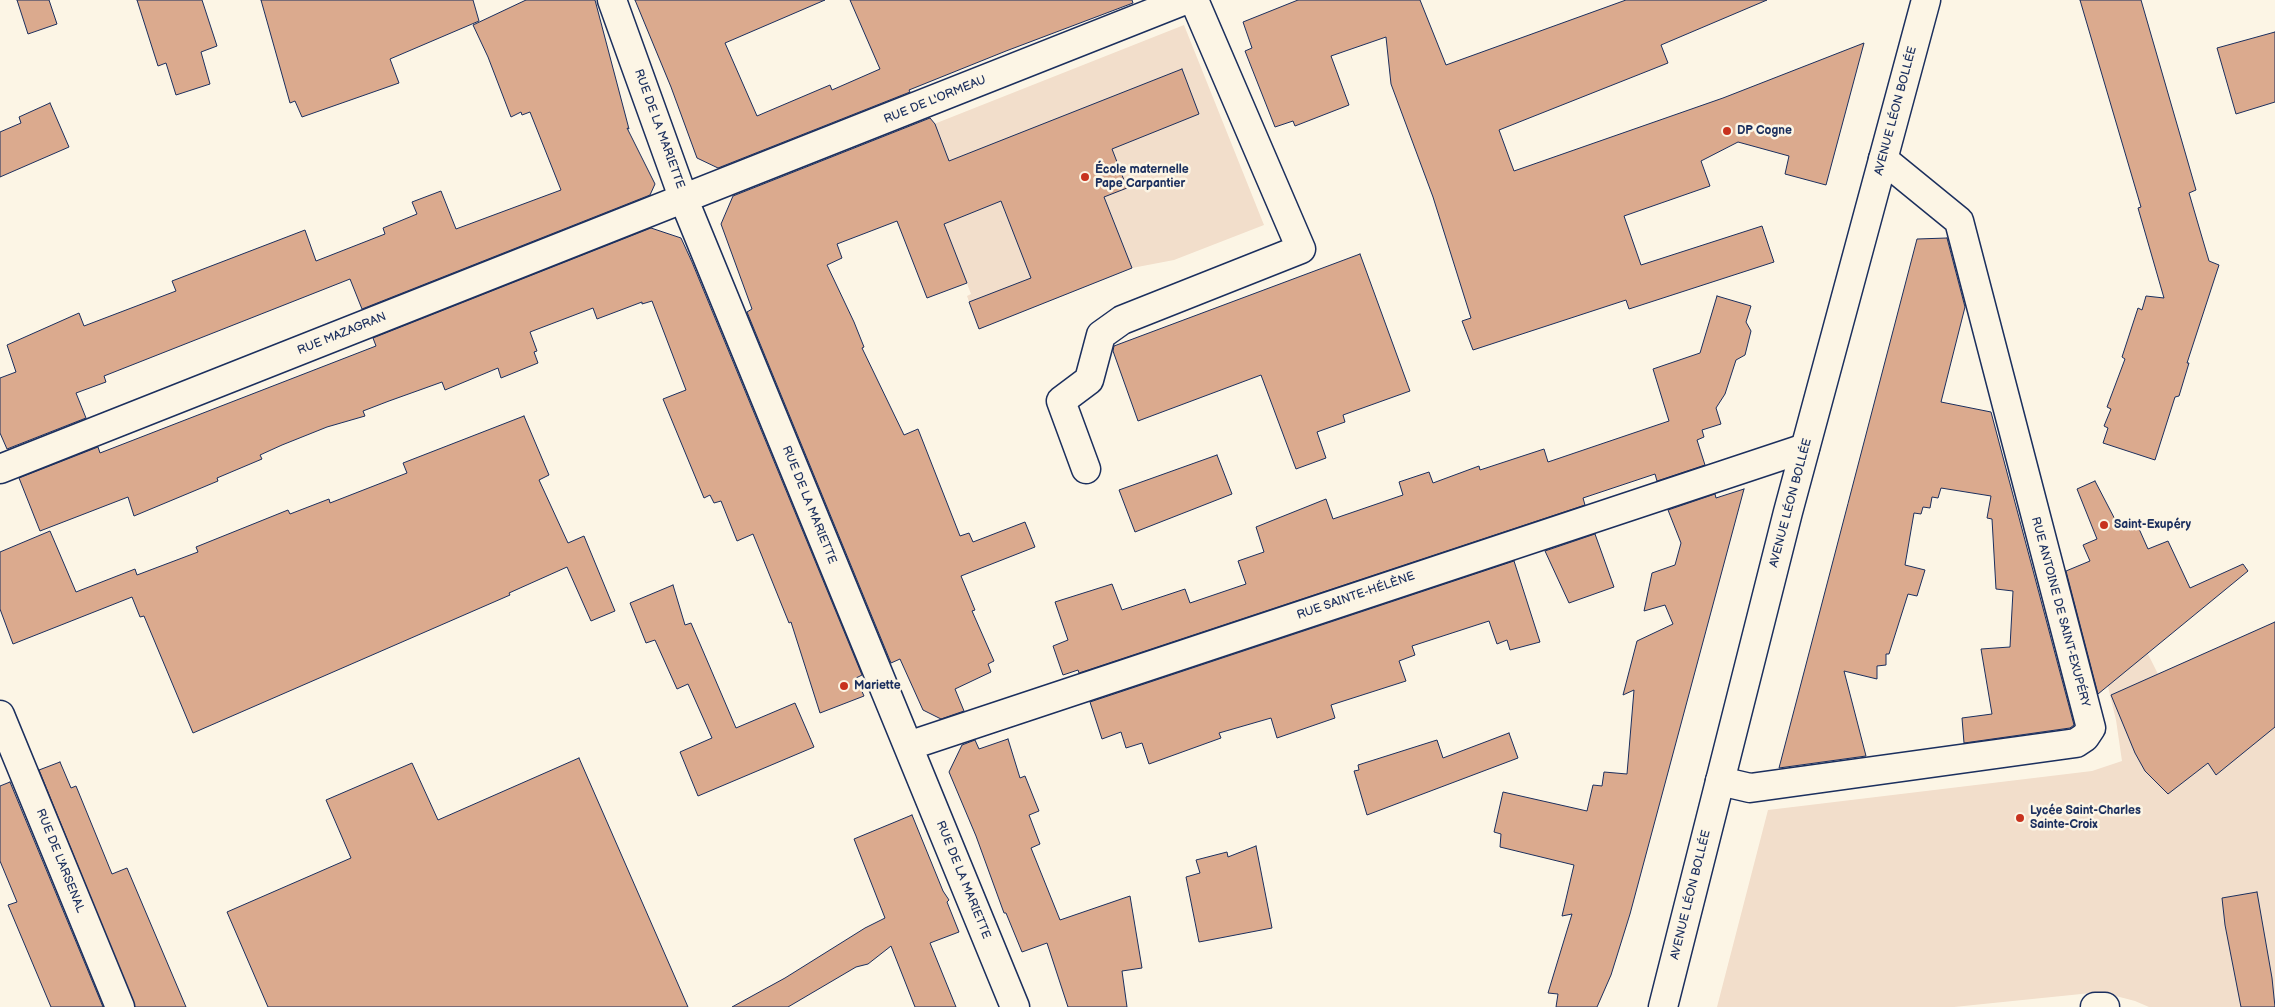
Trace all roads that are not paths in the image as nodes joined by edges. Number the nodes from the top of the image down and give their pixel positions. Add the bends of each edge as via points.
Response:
1 (612, 0) edge
2 (1185, 0) edge
3 (1194, 0) edge
4 (1926, 0) edge
5 (1883, 160) junction
6 (684, 200) junction
7 (1805, 448) junction
8 (0, 469) edge
9 (1086, 469) dead end
10 (0, 715) edge
11 (908, 746) junction
12 (1720, 781) junction
13 (120, 1007) edge
14 (1015, 1007) edge
15 (1663, 1007) edge
16 (2095, 1007) edge
17 (2105, 1007) edge

1 - 6 street, RUE DE LA MARIETTE
2 - 6 street, RUE DE L'ORMEAU
3 - 9 street via 1300,249 1122,320 1101,335 1088,380 1061,401
4 - 5 street, AVENUE LÉON BOLLÉE
5 - 7 street, AVENUE LÉON BOLLÉE
5 - 12 street, RUE ANTOINE DE SAINT-EXUPÉRY via 1959,221 2091,728 2076,743 1750,788
6 - 8 street, RUE MAZAGRAN
6 - 11 street, RUE DE LA MARIETTE
7 - 11 street, RUE SAINTE-HÉLÈNE
7 - 12 street, AVENUE LÉON BOLLÉE
10 - 13 street, RUE DE L'ARSENAL
11 - 14 street, RUE DE LA MARIETTE
12 - 15 street, AVENUE LÉON BOLLÉE
16 - 17 street

